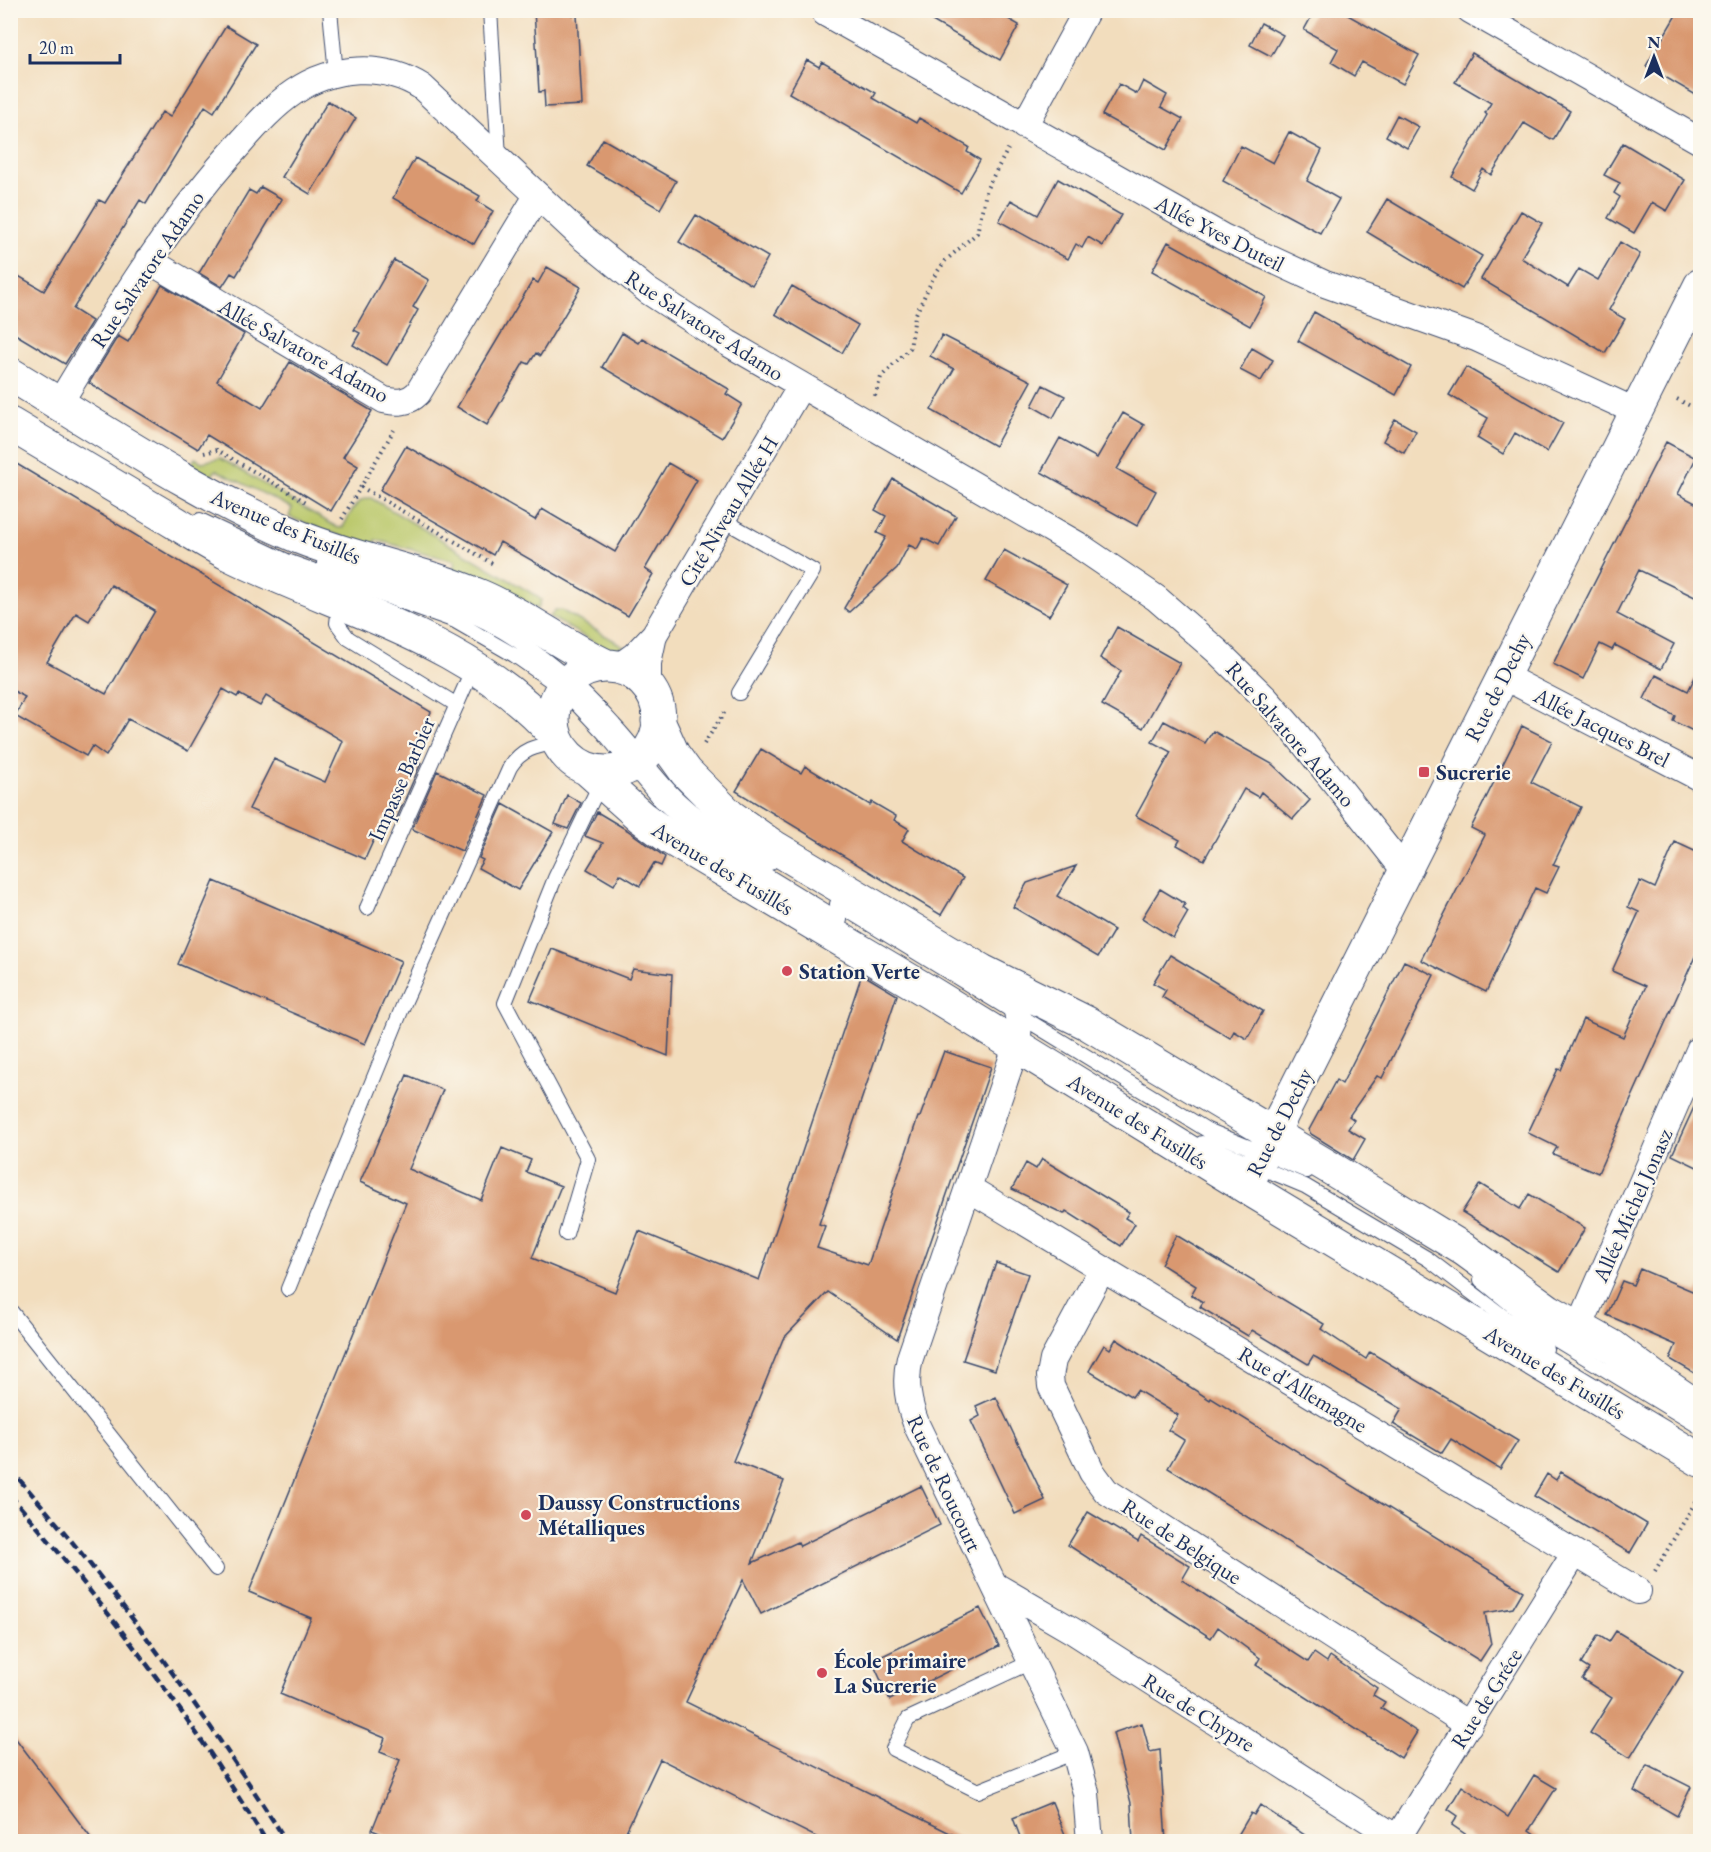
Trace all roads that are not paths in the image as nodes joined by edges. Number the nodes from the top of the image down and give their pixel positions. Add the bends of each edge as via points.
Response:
1 (330, 10) edge
2 (490, 10) edge
3 (1087, 10) edge
4 (1470, 10) edge
5 (825, 13) dead end
6 (336, 74) junction
7 (1024, 126) junction
8 (1701, 141) edge
9 (499, 159) junction
10 (537, 196) junction
11 (148, 260) junction
12 (1701, 285) edge
13 (10, 374) edge
14 (801, 386) junction
15 (59, 404) junction
16 (1635, 411) junction
17 (10, 424) edge
18 (192, 509) dead end
19 (723, 520) junction
20 (344, 603) junction
21 (654, 636) junction
22 (474, 666) junction
23 (612, 667) junction
24 (1503, 676) junction
25 (566, 685) junction
26 (648, 687) junction
27 (739, 693) dead end
28 (457, 705) junction
29 (658, 721) junction
30 (557, 738) junction
31 (637, 762) junction
32 (594, 774) junction
33 (1701, 778) edge
34 (1405, 872) junction
35 (367, 908) dead end
36 (1004, 983) junction
37 (1018, 1030) junction
38 (1701, 1048) edge
39 (1083, 1070) dead end
40 (1103, 1083) dead end
41 (1123, 1095) dead end
42 (1143, 1107) dead end
43 (1260, 1160) junction
44 (1319, 1178) dead end
45 (968, 1188) junction
46 (1384, 1217) dead end
47 (566, 1234) dead end
48 (1441, 1251) dead end
49 (1102, 1269) junction
50 (1468, 1270) dead end
51 (288, 1289) dead end
52 (10, 1310) edge
53 (1579, 1328) junction
54 (1701, 1409) edge
55 (1701, 1427) edge
56 (1701, 1442) edge
57 (1701, 1460) edge
58 (1575, 1553) junction
59 (216, 1569) dead end
60 (994, 1585) junction
61 (1638, 1591) road end
62 (1031, 1662) junction
63 (1469, 1725) junction
64 (1075, 1752) junction
65 (1398, 1840) edge
66 (1090, 1842) edge

1 - 6 lane
2 - 9 lane
3 - 7 street
4 - 8 street
5 - 7 street, Allée Yves Duteil
6 - 9 street, Rue Salvatore Adamo via 378,70 411,80
6 - 11 street, Rue Salvatore Adamo via 295,92 254,128 187,206
7 - 16 street, Allée Yves Duteil via 1197,223 1296,272 1476,338
9 - 10 street, Rue Salvatore Adamo
10 - 11 street, Allée Salvatore Adamo via 418,393 404,402 384,400
10 - 14 street, Rue Salvatore Adamo via 641,286 696,324
11 - 15 street, Rue Salvatore Adamo
12 - 16 street, Rue de Dechy
13 - 15 main road, Avenue des Fusillés
14 - 19 street, Cité Niveau Allée H
14 - 34 street, Rue Salvatore Adamo via 1088,551 1156,598 1266,699
15 - 23 main road, Avenue des Fusillés via 240,510 347,555 481,596 580,654
16 - 24 street, Rue de Dechy
17 - 20 main road, Avenue des Fusillés via 227,553
18 - 25 lane via 316,561 472,615 523,644
19 - 21 street, Cité Niveau Allée H
19 - 27 lane via 813,571
20 - 22 main road, Avenue des Fusillés via 403,627
20 - 28 lane via 338,623 348,638
21 - 23 street, Cité Niveau Allée H via 635,655
21 - 26 street, Cité Niveau Allée H
22 - 28 lane, Impasse Barbier
22 - 30 main road, Avenue des Fusillés via 525,704
23 - 25 main road via 587,669
23 - 26 main road, Avenue des Fusillés via 634,674
24 - 33 street, Allée Jacques Brel
24 - 34 street, Rue de Dechy
25 - 30 main road via 553,711
25 - 31 lane via 614,724
26 - 29 main road, Avenue des Fusillés via 656,703
28 - 35 lane, Impasse Barbier
29 - 31 main road via 654,741
29 - 36 main road, Avenue des Fusillés via 679,764 743,826
30 - 32 main road, Avenue des Fusillés via 567,755
30 - 51 lane via 525,750 510,767 405,1001
31 - 32 main road
31 - 37 lane via 669,808 709,840
32 - 37 main road, Avenue des Fusillés via 670,838 919,986
32 - 47 lane via 505,1003 588,1159
34 - 43 street, Rue de Dechy
36 - 37 street via 1013,995
36 - 43 main road, Avenue des Fusillés via 1087,1023
37 - 39 lane
37 - 43 main road, Avenue des Fusillés
37 - 45 street, Rue de Roucourt
38 - 53 street, Allée Michel Jonasz
40 - 41 lane
42 - 43 lane via 1221,1152
43 - 44 lane via 1302,1168
43 - 53 main road, Avenue des Fusillés via 1448,1239
43 - 56 lane via 1428,1260 1536,1343
43 - 57 main road, Avenue des Fusillés
45 - 49 street, Rue d'Allemagne
45 - 60 street, Rue de Roucourt via 910,1358 906,1381 917,1426
46 - 48 lane
49 - 58 street, Rue d'Allemagne
49 - 63 street, Rue de Belgique via 1053,1360 1050,1376 1051,1386 1092,1472 1106,1491
50 - 55 lane via 1550,1336
52 - 59 lane
53 - 54 main road, Avenue des Fusillés
58 - 61 street, Rue d'Allemagne
58 - 63 street, Rue de Gréce
60 - 62 street, Rue de Roucourt
60 - 65 street, Rue de Chypre
62 - 64 street, Rue de Roucourt
62 - 64 lane via 908,1719 893,1749 978,1791
63 - 65 street, Rue de Gréce
64 - 66 street, Rue de Roucourt via 1086,1793

